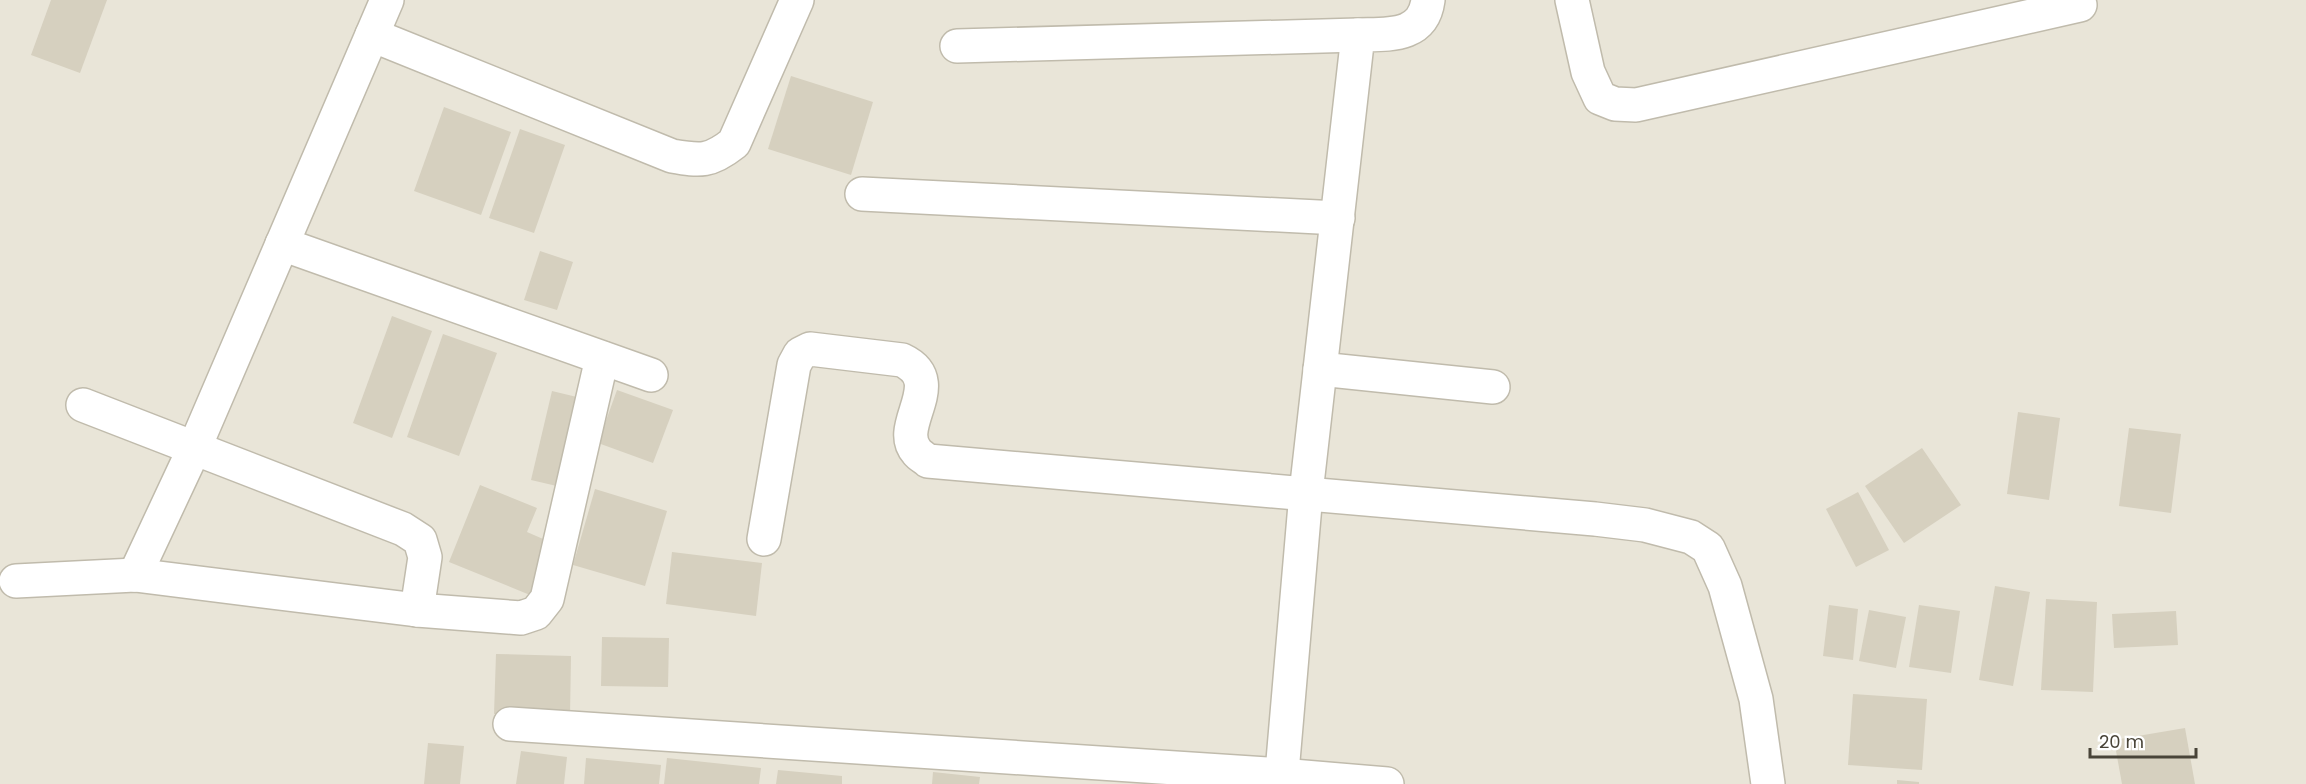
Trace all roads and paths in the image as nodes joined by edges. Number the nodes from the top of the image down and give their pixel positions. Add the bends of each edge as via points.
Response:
1 (387, 0) edge
2 (797, 0) edge
3 (1428, 0) edge
4 (1572, 0) edge
5 (2080, 5) dead end
6 (372, 35) junction
7 (1358, 35) junction
8 (957, 46) dead end
9 (862, 194) dead end
10 (1338, 218) junction
11 (282, 244) junction
12 (602, 358) junction
13 (1320, 369) junction
14 (651, 375) dead end
15 (1493, 387) dead end
16 (82, 405) dead end
17 (194, 450) junction
18 (1306, 493) junction
19 (764, 540) dead end
20 (135, 575) junction
21 (16, 581) dead end
22 (417, 610) junction
23 (510, 724) dead end
24 (1281, 779) edge
25 (1388, 784) edge
26 (1768, 784) edge

1 - 6 street
2 - 6 street via 734,143 718,155 698,160 672,156
3 - 7 street via 1427,10 1416,26 1399,33
4 - 5 street via 1588,72 1600,98 1615,104 1636,105
6 - 11 street
7 - 8 street
7 - 10 street
9 - 10 street
10 - 13 street
11 - 12 street
11 - 17 street
12 - 14 street
12 - 22 street via 548,599 536,613 521,618
13 - 15 street
13 - 18 street
16 - 17 street
17 - 20 street
17 - 22 street via 403,529 420,540 425,557
18 - 19 street via 928,461 915,451 911,436 922,377 914,365 902,360 810,349 800,354 794,365
18 - 24 street
18 - 26 street via 1594,519 1645,525 1691,537 1707,548 1725,586 1756,699
20 - 21 street
20 - 22 street
23 - 24 street
24 - 25 street

